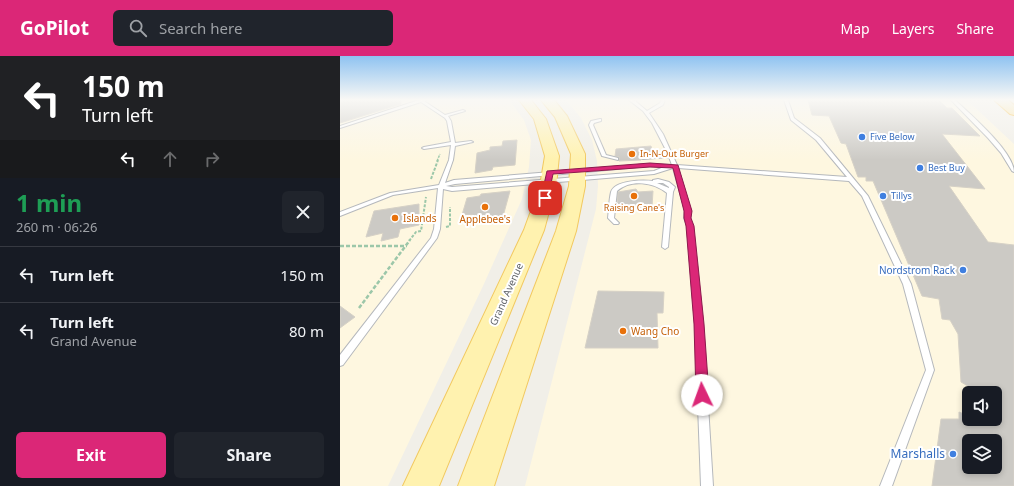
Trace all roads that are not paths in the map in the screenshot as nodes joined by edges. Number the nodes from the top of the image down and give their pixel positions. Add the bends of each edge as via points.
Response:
1 (362, 120) edge
2 (448, 120) edge
3 (540, 120) edge
4 (563, 120) edge
5 (600, 120) dead end
6 (650, 120) edge
7 (793, 120) edge
8 (973, 120) edge
9 (340, 127) edge
10 (471, 142) dead end
11 (453, 144) junction
12 (424, 148) dead end
13 (670, 155) junction
14 (643, 158) dead end
15 (616, 159) dead end
16 (676, 166) junction
17 (1014, 170) edge
18 (577, 175) junction
19 (549, 177) junction
20 (850, 179) junction
21 (442, 186) junction
22 (340, 214) edge
23 (616, 224) dead end
24 (665, 247) dead end
25 (340, 362) edge
26 (421, 486) edge
27 (476, 486) edge
28 (707, 486) edge
29 (886, 486) edge

1 - 9 lane
2 - 11 lane
3 - 19 main road, Grand Avenue via 552,156
4 - 18 main road via 578,154
5 - 15 lane via 592,122 591,125 604,156
6 - 13 lane
7 - 20 lane via 818,139
8 - 17 lane via 1003,152
10 - 11 lane
11 - 12 lane
11 - 21 lane via 451,160
13 - 14 lane
13 - 16 lane
16 - 18 lane via 654,172
16 - 20 lane
16 - 28 lane via 688,211 692,249 699,324
18 - 19 lane
18 - 19 lane
18 - 27 main road via 577,186 566,231
19 - 21 lane via 454,182
19 - 21 lane via 452,189
19 - 26 main road, Grand Avenue via 534,230
20 - 29 lane via 865,196 908,284 930,370
21 - 22 lane via 392,194
21 - 25 lane via 434,238
23 - 24 lane via 611,218 616,188 649,182 658,184 670,192

